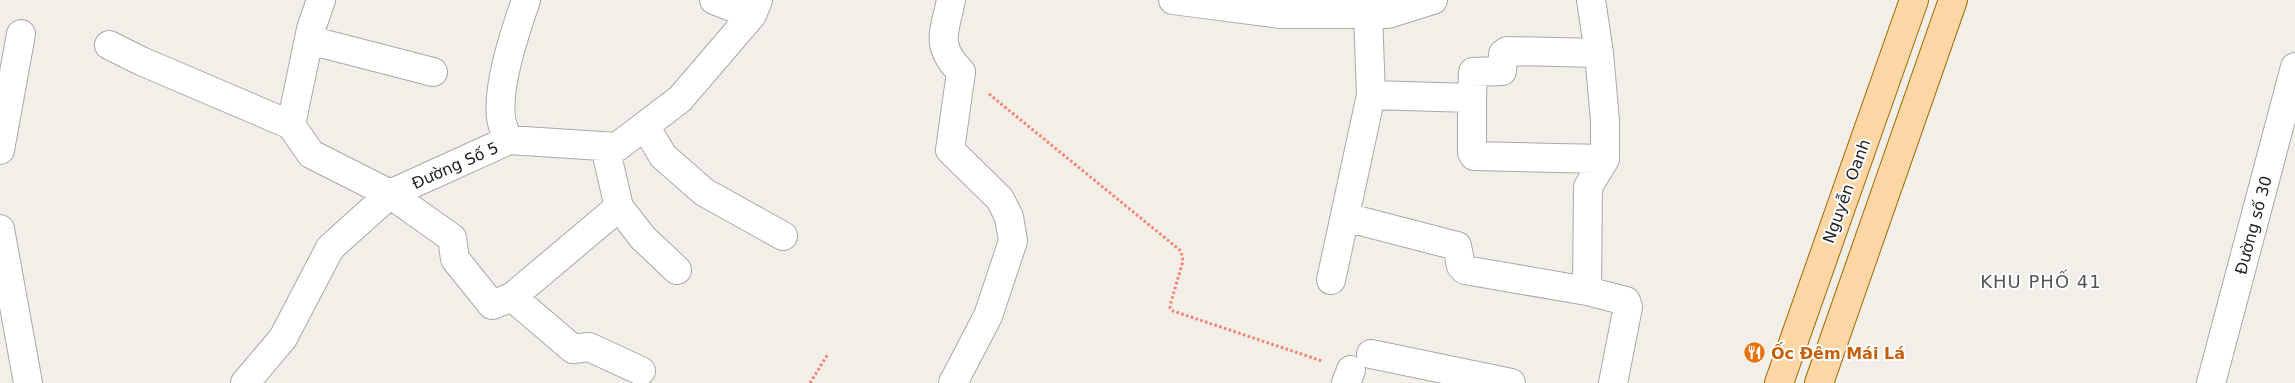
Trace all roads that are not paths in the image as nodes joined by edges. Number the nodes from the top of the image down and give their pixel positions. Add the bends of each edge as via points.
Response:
1 (321, 0) edge
2 (526, 0) edge
3 (714, 0) edge
4 (951, 0) edge
5 (1173, 0) edge
6 (1434, 0) edge
7 (1591, 0) edge
8 (1914, 0) edge
9 (1953, 0) edge
10 (755, 8) edge
11 (1378, 14) junction
12 (22, 34) dead end
13 (309, 40) junction
14 (109, 45) dead end
15 (1599, 53) junction
16 (2295, 67) edge
17 (433, 72) dead end
18 (1371, 95) junction
19 (1472, 98) junction
20 (291, 125) junction
21 (644, 126) junction
22 (509, 140) junction
23 (604, 147) junction
24 (0, 150) edge
25 (1605, 159) junction
26 (390, 194) junction
27 (619, 207) junction
28 (1346, 217) junction
29 (0, 229) edge
30 (783, 236) dead end
31 (677, 270) dead end
32 (1332, 280) dead end
33 (1587, 291) junction
34 (512, 297) junction
35 (1356, 369) edge
36 (641, 372) dead end
37 (249, 382) edge
38 (28, 383) edge
39 (953, 383) edge
40 (1511, 383) edge
41 (1613, 383) edge
42 (1779, 383) edge
43 (1819, 383) edge
44 (2211, 383) edge

1 - 13 street
2 - 22 street via 504,79 501,119
3 - 10 street
4 - 39 street via 942,41 948,58 961,72 950,150 1000,199 1009,216 1013,241 988,316
5 - 11 street via 1280,14
6 - 11 street
7 - 15 street
8 - 42 main road, Nguyễn Oanh
9 - 43 main road
10 - 21 street, Đường Số 5 via 680,99
11 - 18 street
12 - 24 street
13 - 17 street
13 - 20 street
14 - 20 street
15 - 19 street via 1507,50 1503,54 1502,70 1473,72
15 - 25 street
16 - 44 street, Đường số 30
18 - 19 street
18 - 28 street
19 - 25 street via 1474,156
20 - 26 street via 311,154
21 - 23 street, Đường Số 5 via 616,147
21 - 30 street via 663,156 704,192
22 - 23 street, Đường Số 5
22 - 26 street, Đường Số 5
23 - 27 street
25 - 33 street via 1588,187
26 - 34 street via 452,238 454,258 492,305
26 - 37 street, Đường Số 5 via 330,248 283,338
27 - 31 street via 643,238
27 - 34 street
28 - 32 street
28 - 33 street via 1457,246 1461,266 1465,270
29 - 38 street
33 - 41 street via 1626,301 1628,307
34 - 36 street via 573,349 589,347
35 - 40 street

